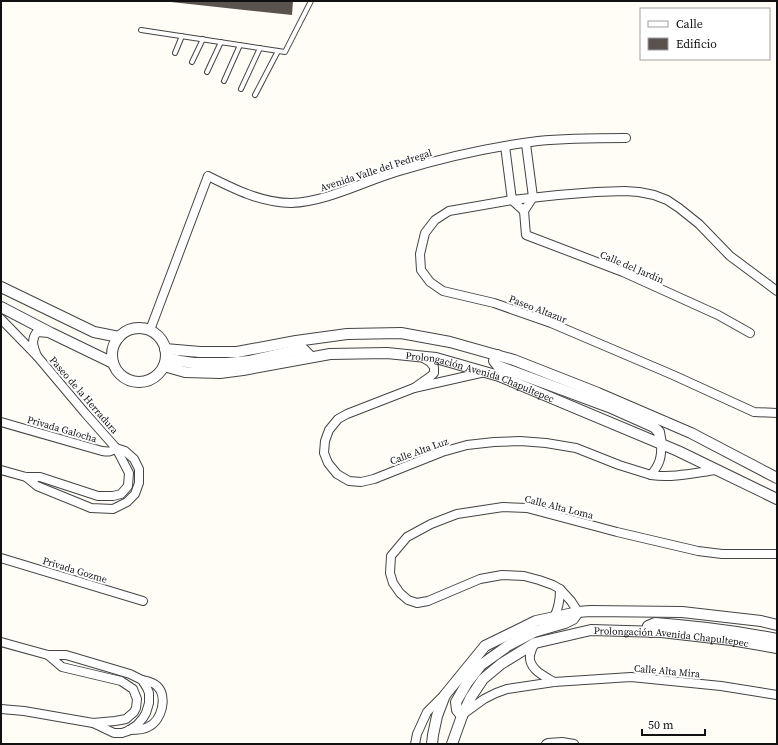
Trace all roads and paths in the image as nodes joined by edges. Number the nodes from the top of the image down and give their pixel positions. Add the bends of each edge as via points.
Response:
1 (311, 1) edge
2 (141, 30) dead end
3 (182, 36) junction
4 (203, 39) junction
5 (220, 42) junction
6 (240, 45) junction
7 (260, 48) junction
8 (278, 51) junction
9 (175, 53) dead end
10 (192, 62) dead end
11 (207, 72) dead end
12 (224, 81) dead end
13 (241, 89) dead end
14 (255, 95) dead end
15 (626, 138) dead end
16 (526, 144) junction
17 (505, 146) junction
18 (533, 197) junction
19 (512, 200) junction
20 (524, 211) junction
21 (1, 287) edge
22 (777, 290) edge
23 (1, 307) edge
24 (1, 319) edge
25 (150, 330) junction
26 (51, 333) junction
27 (750, 333) dead end
28 (119, 337) junction
29 (497, 355) junction
30 (37, 356) junction
31 (420, 356) junction
32 (165, 357) junction
33 (113, 363) junction
34 (485, 372) junction
35 (414, 388) junction
36 (777, 413) edge
37 (1, 422) edge
38 (661, 444) junction
39 (116, 448) junction
40 (1, 470) edge
41 (716, 470) junction
42 (651, 475) junction
43 (26, 477) junction
44 (777, 478) edge
45 (777, 499) edge
46 (777, 554) edge
47 (1, 558) edge
48 (560, 589) junction
49 (143, 601) dead end
50 (578, 612) junction
51 (554, 617) junction
52 (777, 625) edge
53 (651, 632) junction
54 (777, 639) edge
55 (1, 642) edge
56 (535, 642) junction
57 (777, 648) edge
58 (48, 655) junction
59 (142, 680) junction
60 (554, 682) junction
61 (445, 695) junction
62 (777, 695) edge
63 (1, 709) edge
64 (462, 716) junction
65 (93, 723) junction
66 (128, 730) junction
67 (415, 744) edge
68 (432, 744) edge
69 (452, 744) edge
70 (546, 744) edge
71 (574, 744) edge

1 - 8 lane via 285,52
2 - 3 lane
3 - 4 lane
3 - 9 lane
4 - 5 lane
4 - 10 lane
5 - 6 lane
5 - 11 lane
6 - 7 lane
6 - 12 lane
7 - 8 lane
7 - 13 lane
8 - 14 lane
15 - 16 street, Avenida Valle del Pedregal
16 - 17 street, Avenida Valle del Pedregal
16 - 18 street
17 - 19 street
17 - 25 street, Avenida Valle del Pedregal via 395,172 319,199 292,202 275,202 257,197 233,189 208,176
18 - 19 street, Paseo Altazur
18 - 20 street
18 - 22 street, Paseo Altazur via 596,192 639,192 654,195 679,208 699,224 730,256
19 - 20 street
19 - 36 street, Paseo Altazur via 449,211 435,220 425,233 420,254 421,270 430,282 443,291 494,303 551,324 754,412
20 - 27 street, Calle del Jardín via 526,235 623,272
21 - 28 street via 94,332
23 - 26 street
24 - 30 street, Paseo de la Herradura
25 - 28 street via 134,328
25 - 32 street via 162,341
26 - 30 street, Paseo de la Herradura via 37,332 34,335 32,340
26 - 33 street
28 - 33 street via 111,354
29 - 32 street, Prolongación Avenida Chapultepec via 450,342 401,333 348,334 236,352 200,352
29 - 38 street via 494,361 498,366 654,426 659,432
29 - 44 street, Prolongación Avenida Chapultepec via 598,393 691,433
30 - 39 street, Paseo de la Herradura
31 - 32 street, Prolongación Avenida Chapultepec via 387,353 330,354 220,373 185,372
31 - 34 street, Prolongación Avenida Chapultepec
31 - 35 street, Calle Alta Luz via 430,362 434,372
32 - 33 street via 158,374 142,382 124,378
34 - 35 street, Calle Alta Luz
34 - 38 street, Prolongación Avenida Chapultepec
35 - 42 street, Calle Alta Luz via 338,419 329,430 324,453 328,463 338,474 349,481 361,482 468,444 520,441 576,448
37 - 39 street, Privada Galocha via 102,451 110,452
38 - 41 street, Prolongación Avenida Chapultepec
38 - 42 street via 660,460
39 - 43 street, Paseo de la Herradura via 129,472 128,486 121,494 98,496 40,477
39 - 43 street, Paseo de la Herradura via 126,451 134,459 139,469 139,483 136,494 113,509 91,508 36,486
40 - 43 street, Paseo de la Herradura
41 - 42 street, Calle Alta Luz via 682,475
41 - 45 street, Prolongación Avenida Chapultepec
46 - 48 street, Calle Alta Loma via 722,554 698,551 527,508 504,507 457,514 432,524 407,537 391,556 390,573 393,583 408,600 417,603 428,601 480,579 502,575 524,576
47 - 49 street, Privada Gozme
48 - 50 street, Calle Alta Loma
48 - 51 street via 558,610
50 - 51 street, Prolongación Avenida Chapultepec
50 - 52 street, Prolongación Avenida Chapultepec via 682,612
50 - 64 street via 573,619 565,623 534,632 509,645 481,665 456,702 457,710
51 - 61 street, Prolongación Avenida Chapultepec via 536,621 484,646
53 - 54 street via 647,629 648,626 654,623 704,627
53 - 56 street, Prolongación Avenida Chapultepec via 591,630
53 - 57 street, Prolongación Avenida Chapultepec via 731,640
55 - 58 street
56 - 60 street via 530,656 532,666 539,674
56 - 64 street, Prolongación Avenida Chapultepec via 483,679
58 - 59 street via 66,655
58 - 65 street via 62,667 121,681 133,689 137,703 129,717
59 - 66 street via 149,693 148,707 137,725
59 - 66 street via 157,686 160,691 161,712 149,727
60 - 62 street, Calle Alta Mira via 630,678 721,686
60 - 64 street, Calle Alta Mira via 496,693
61 - 67 street via 427,712
61 - 68 street, Prolongación Avenida Chapultepec
63 - 65 street
64 - 69 street, Prolongación Avenida Chapultepec
65 - 66 street via 114,733
70 - 71 street

